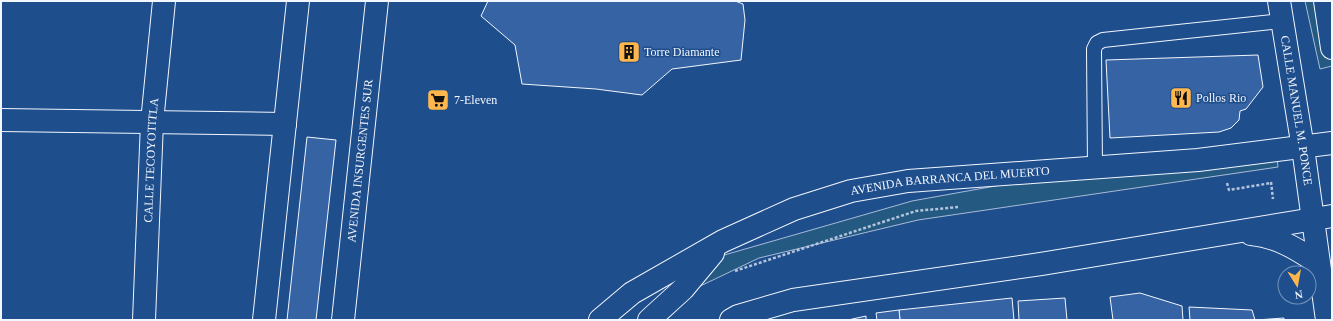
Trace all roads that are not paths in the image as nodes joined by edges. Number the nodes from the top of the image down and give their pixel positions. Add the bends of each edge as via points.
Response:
1 (164, 1) edge
2 (298, 1) edge
3 (377, 1) edge
4 (1325, 1) edge
5 (1280, 11) edge
6 (1332, 48) edge
7 (1, 120) edge
8 (152, 122) junction
9 (285, 124) junction
10 (1332, 143) edge
11 (1303, 148) junction
12 (1095, 168) junction
13 (1322, 218) edge
14 (1228, 232) junction
15 (723, 241) junction
16 (1318, 262) junction
17 (144, 320) edge
18 (264, 320) edge
19 (343, 320) edge
20 (600, 320) edge
21 (649, 320) edge
22 (731, 320) edge
23 (1327, 320) edge

1 - 8 main road, CALLE TECOYOTITLA
2 - 9 main road
3 - 19 main road, AVENIDA INSURGENTES SUR
4 - 6 main road
5 - 11 main road, CALLE MANUEL M. PONCE
5 - 12 lane via 1097,42 1094,48
7 - 8 main road
8 - 9 main road
8 - 17 main road, CALLE TECOYOTITLA
9 - 18 main road
10 - 11 main road, AVENIDA BARRANCA DEL MUERTO
11 - 12 main road, AVENIDA BARRANCA DEL MUERTO
11 - 13 main road, CALLE MANUEL M. PONCE
12 - 15 main road, AVENIDA BARRANCA DEL MUERTO via 908,181 851,191 794,209
13 - 14 main road
13 - 16 main road, CALLE MANUEL M. PONCE
14 - 16 main road via 1260,234 1291,245
14 - 22 main road via 1041,264 793,300
15 - 20 main road, AVENIDA BARRANCA DEL MUERTO via 632,293
15 - 21 main road via 683,289
16 - 23 main road, CALLE MANUEL M. PONCE

